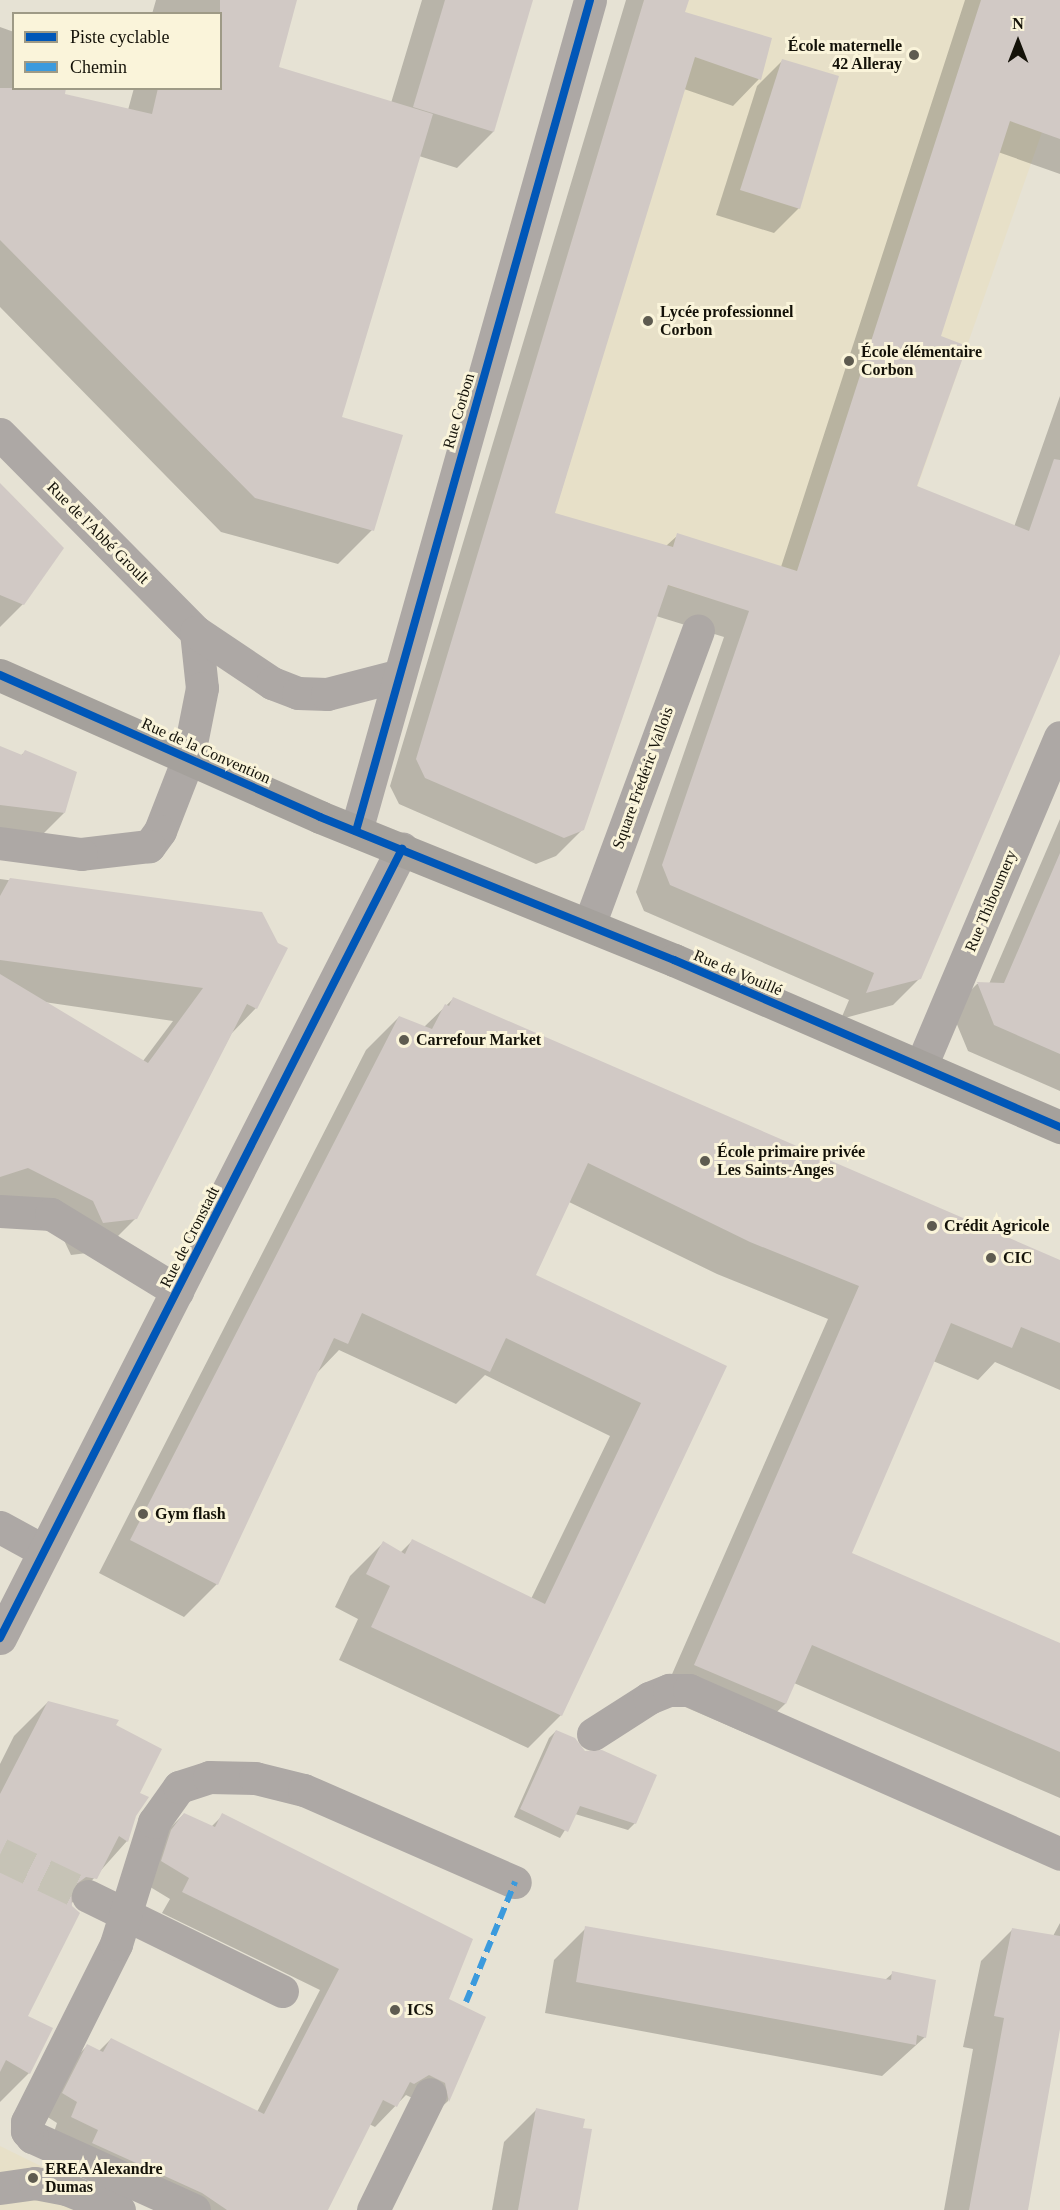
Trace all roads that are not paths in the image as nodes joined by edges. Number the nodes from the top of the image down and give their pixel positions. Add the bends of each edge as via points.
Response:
1 (590, 0) edge
2 (0, 434) edge
3 (698, 630) dead end
4 (196, 632) junction
5 (0, 675) edge
6 (397, 676) junction
7 (1060, 737) edge
8 (188, 759) junction
9 (356, 831) junction
10 (402, 849) junction
11 (5, 853) edge
12 (589, 926) junction
13 (921, 1066) junction
14 (1060, 1127) edge
15 (0, 1211) edge
16 (177, 1292) junction
17 (0, 1527) edge
18 (44, 1551) junction
19 (0, 1638) edge
20 (593, 1734) dead end
21 (1060, 1854) edge
22 (515, 1882) dead end
23 (88, 1896) tunnel mouth
24 (126, 1912) junction
25 (282, 1991) dead end
26 (430, 2094) dead end
27 (0, 2188) edge
28 (119, 2210) edge
29 (194, 2210) edge
30 (373, 2210) edge

1 - 6 street, Rue Corbon
2 - 4 street, Rue de l'Abbé Groult
3 - 12 street, Square Frédéric Vallois
4 - 6 street, Rue de l'Abbé Groult via 272,683 298,693 327,694
4 - 8 street via 202,688
5 - 8 main road, Rue de la Convention
6 - 9 street, Rue Corbon
7 - 13 street, Rue Thiboumery
8 - 9 main road, Rue de la Convention
8 - 11 street via 160,831 149,846 81,854
9 - 10 main road, Rue de la Convention
10 - 12 main road, Rue de Vouillé
10 - 16 street, Rue de Cronstadt
12 - 13 main road, Rue de Vouillé
13 - 14 main road, Rue de Vouillé
15 - 16 street via 51,1214
16 - 18 street, Rue de Cronstadt
17 - 18 street
18 - 19 street, Rue de Cronstadt
20 - 21 street via 649,1698 669,1690 689,1690
22 - 24 street via 304,1790 255,1778 209,1777 179,1787 154,1822
23 - 24 street
24 - 25 street
24 - 29 street via 116,1944 27,2122 27,2131
26 - 30 street
27 - 28 street via 35,2183 66,2189

